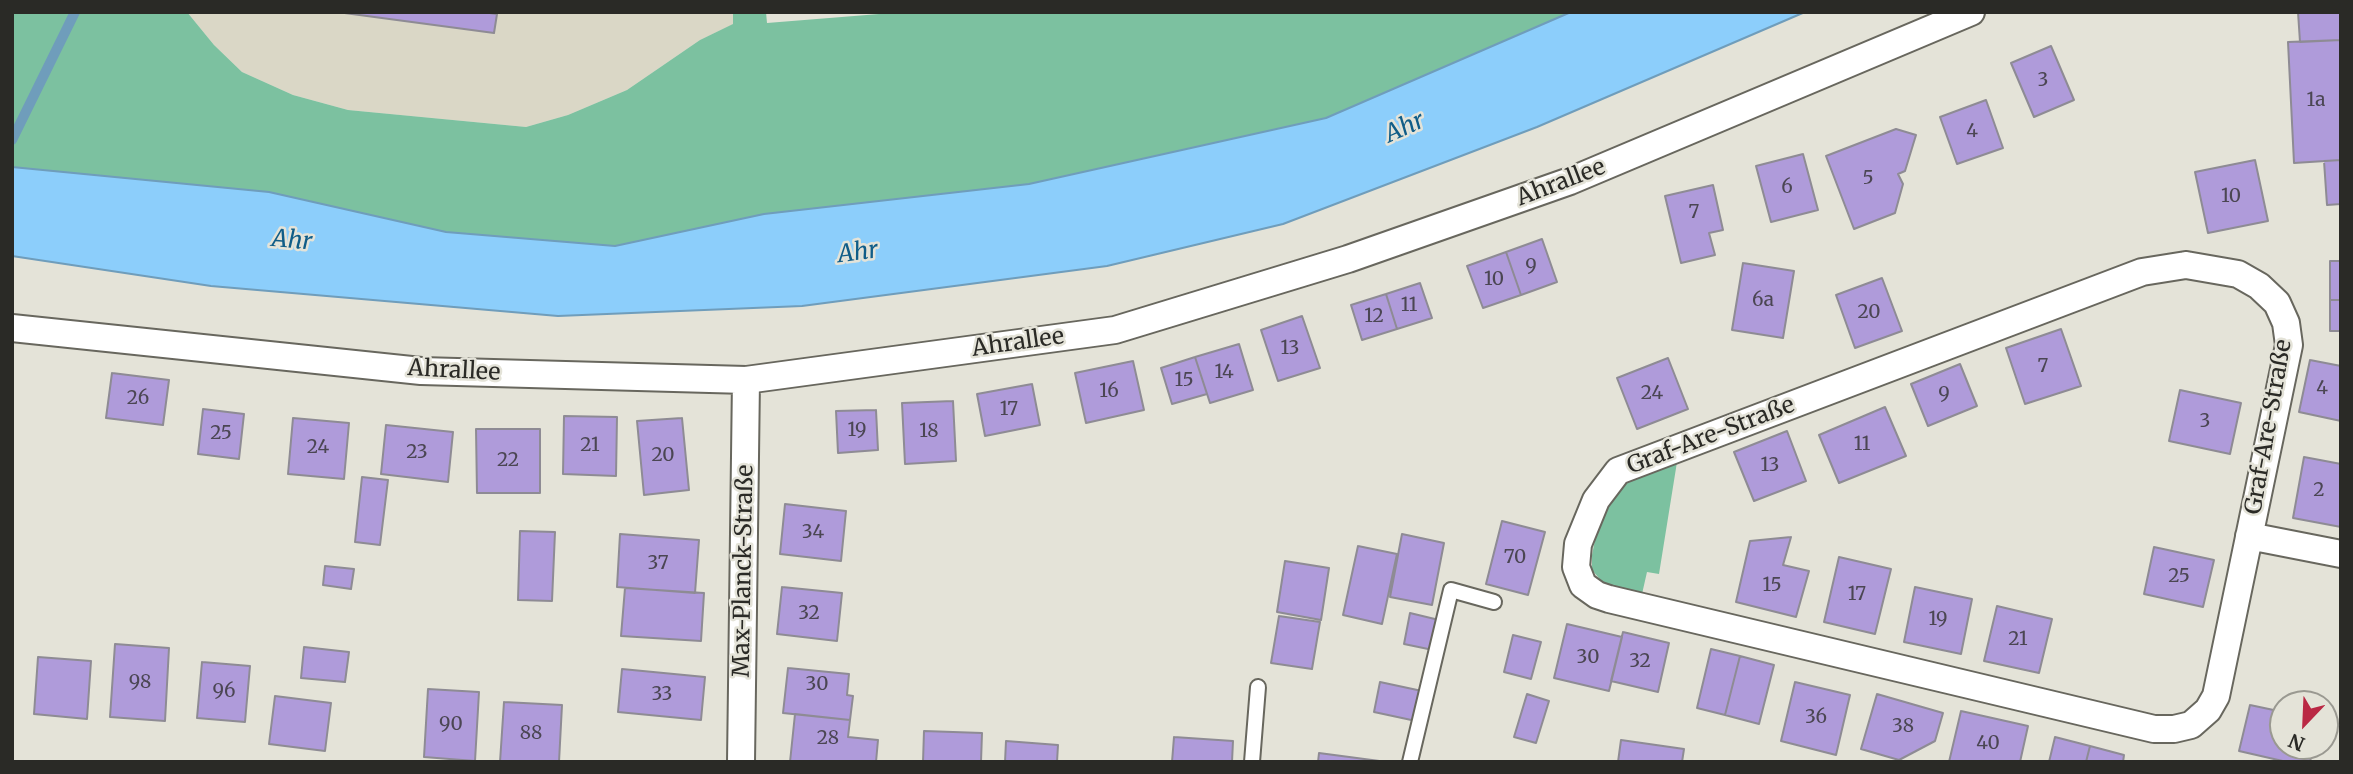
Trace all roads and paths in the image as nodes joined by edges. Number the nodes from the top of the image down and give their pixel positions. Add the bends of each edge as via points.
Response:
1 (1971, 12) edge
2 (12, 328) edge
3 (746, 380) junction
4 (2249, 536) junction
5 (2341, 554) edge
6 (1494, 603) dead end
7 (1258, 687) dead end
8 (741, 762) edge
9 (1252, 762) edge
10 (1410, 762) edge

1 - 3 street, Ahrallee via 1570,181 1348,258 1115,330
2 - 3 street, Ahrallee via 421,371
3 - 8 street, Max-Planck-Straße
4 - 4 street, Graf-Are-Straße via 2216,696 2191,725 2174,729 2154,729 1609,600 1583,585 1576,566 1578,544 1596,500 1618,471 2142,272 2186,265 2238,274 2259,286 2277,303 2286,323 2288,345
4 - 5 street, Graf-Are-Straße
6 - 10 lane via 1451,590
7 - 9 lane

